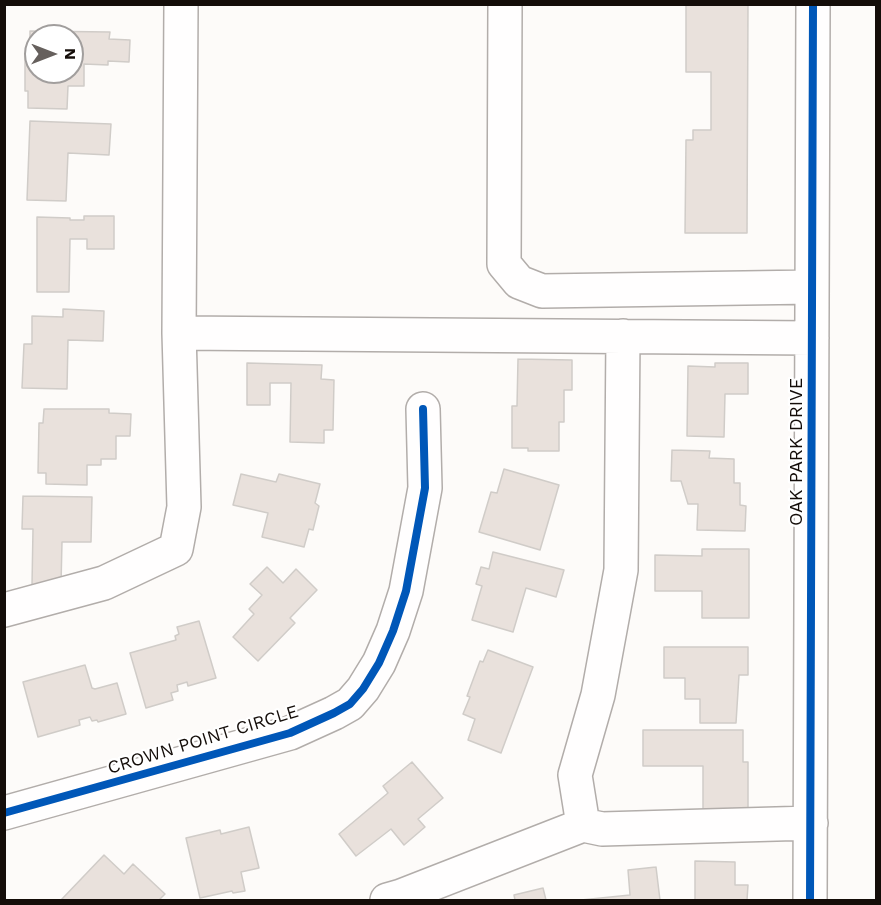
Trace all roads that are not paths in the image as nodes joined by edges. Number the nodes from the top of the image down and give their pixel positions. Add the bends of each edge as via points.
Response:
1 (181, 4) edge
2 (505, 4) edge
3 (813, 4) edge
4 (812, 287) junction
5 (179, 333) junction
6 (623, 336) junction
7 (812, 338) junction
8 (423, 409) dead end
9 (4, 610) edge
10 (4, 813) edge
11 (811, 823) junction
12 (583, 825) junction
13 (387, 900) edge
14 (810, 900) edge

1 - 5 street
2 - 4 street via 504,264 519,282 542,291
3 - 4 street, OAK PARK DRIVE
4 - 7 street, OAK PARK DRIVE
5 - 6 street
5 - 9 street via 184,507 176,549 104,583
6 - 7 street
6 - 12 street via 621,570 598,695 575,776
7 - 11 street, OAK PARK DRIVE
8 - 10 street, CROWN POINT CIRCLE via 425,488 406,591 379,663 350,704 290,733
11 - 12 street via 602,829
11 - 14 street, OAK PARK DRIVE
12 - 13 street

